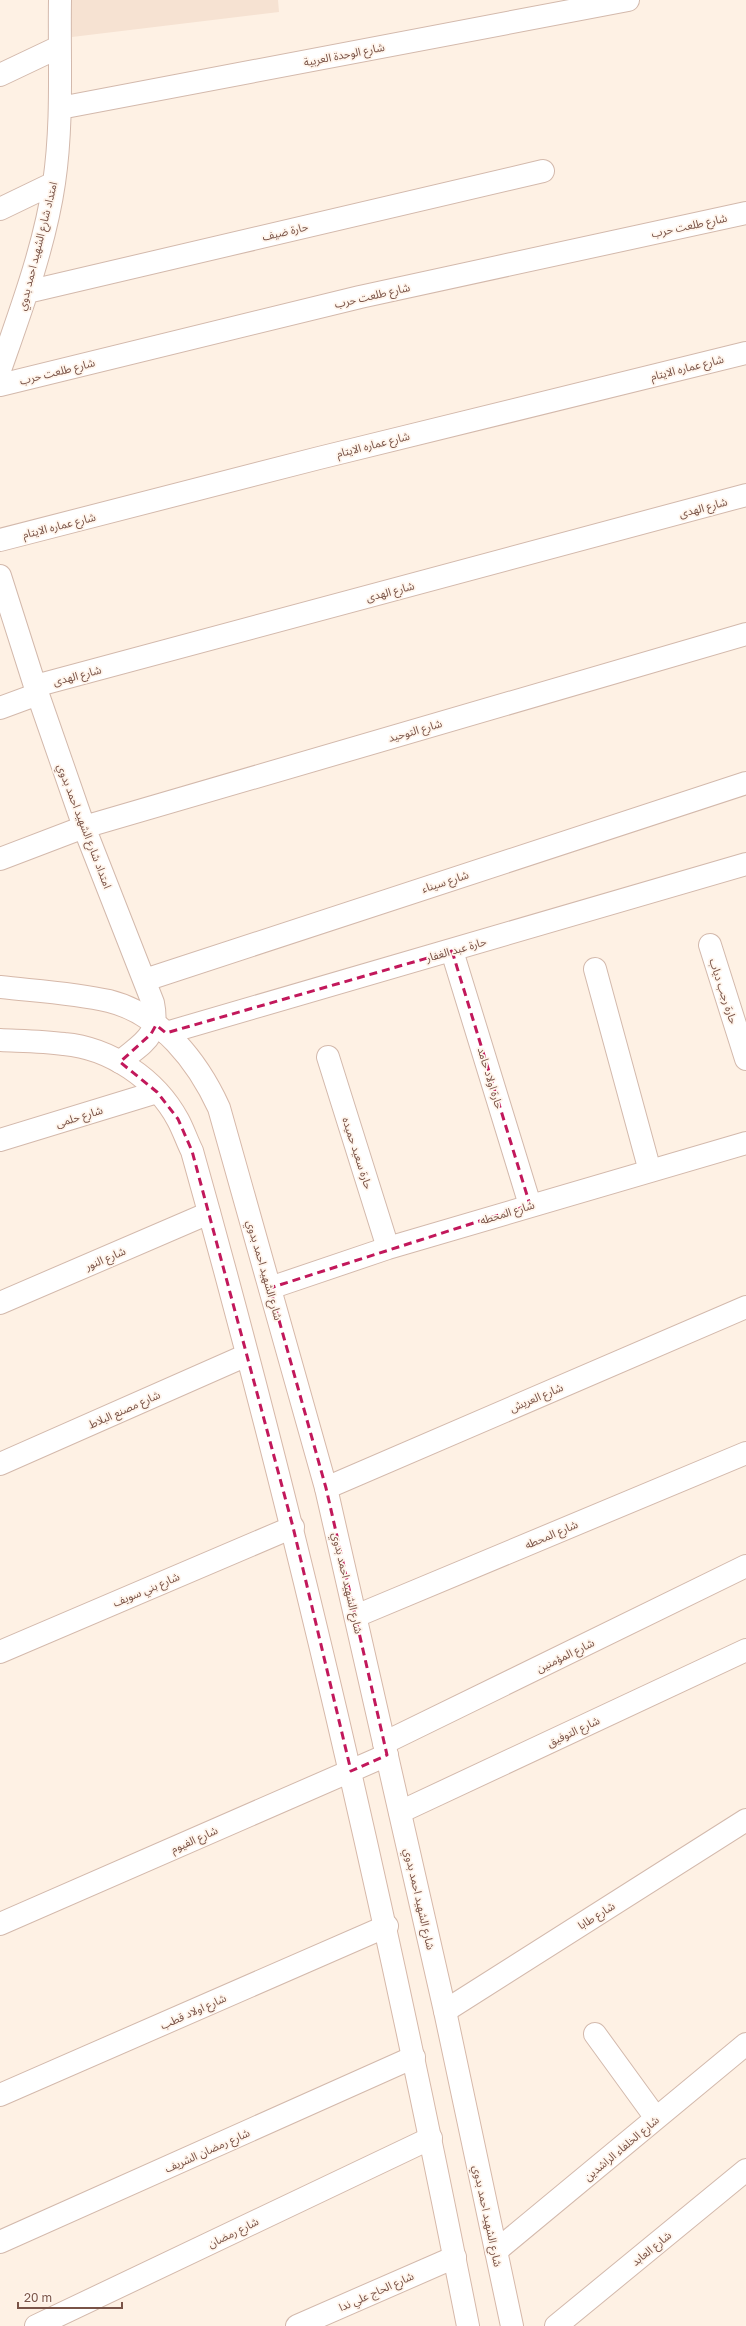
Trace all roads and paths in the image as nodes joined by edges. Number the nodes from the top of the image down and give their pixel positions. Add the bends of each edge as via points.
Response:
1 (60, 0) edge
2 (628, 0) edge
3 (59, 47) junction
4 (0, 75) edge
5 (60, 108) junction
6 (543, 171) dead end
7 (54, 183) junction
8 (0, 209) edge
9 (746, 213) edge
10 (27, 292) junction
11 (746, 352) edge
12 (0, 370) edge
13 (0, 385) edge
14 (746, 495) edge
15 (0, 540) edge
16 (0, 576) edge
17 (746, 634) edge
18 (36, 690) junction
19 (0, 708) edge
20 (746, 783) edge
21 (84, 827) junction
22 (0, 859) edge
23 (746, 864) edge
24 (710, 946) dead end
25 (452, 950) junction
26 (595, 970) dead end
27 (145, 980) junction
28 (0, 987) edge
29 (161, 1029) junction
30 (0, 1040) edge
31 (328, 1057) dead end
32 (746, 1059) edge
33 (120, 1062) junction
34 (157, 1092) junction
35 (0, 1140) edge
36 (746, 1143) edge
37 (650, 1171) junction
38 (530, 1205) junction
39 (209, 1213) junction
40 (388, 1248) junction
41 (270, 1288) junction
42 (0, 1302) edge
43 (746, 1307) edge
44 (247, 1355) junction
45 (746, 1452) edge
46 (0, 1464) edge
47 (326, 1488) junction
48 (293, 1527) junction
49 (746, 1566) edge
50 (356, 1616) junction
51 (746, 1650) edge
52 (0, 1652) edge
53 (386, 1749) junction
54 (351, 1771) junction
55 (400, 1812) junction
56 (746, 1820) edge
57 (0, 1924) edge
58 (386, 1926) junction
59 (445, 2011) junction
60 (595, 2034) dead end
61 (746, 2044) edge
62 (414, 2057) junction
63 (0, 2095) edge
64 (656, 2118) junction
65 (431, 2138) junction
66 (746, 2170) edge
67 (0, 2242) edge
68 (496, 2251) junction
69 (455, 2256) junction
70 (36, 2326) edge
71 (297, 2326) edge
72 (468, 2326) edge
73 (512, 2326) edge
74 (556, 2326) edge

1 - 3 street, امتداد شارع الشهيد احمد بدوي
2 - 5 street, شارع الوحدة العربية
3 - 4 street
3 - 5 street, امتداد شارع الشهيد احمد بدوي
5 - 7 street, امتداد شارع الشهيد احمد بدوي
6 - 10 street, حارة ضيف
7 - 8 street
7 - 10 street, امتداد شارع الشهيد احمد بدوي
9 - 13 street, شارع طلعت حرب via 360,297
10 - 12 street, امتداد شارع الشهيد احمد بدوي
11 - 15 street, شارع عماره الايتام
14 - 18 street, شارع الهدى
16 - 18 street, امتداد شارع الشهيد احمد بدوي
17 - 21 street, شارع التوحيد
18 - 19 street, شارع الهدى
18 - 21 street, امتداد شارع الشهيد احمد بدوي
20 - 27 street, شارع سيناء
21 - 22 street, شارع التوحيد
21 - 27 street, امتداد شارع الشهيد احمد بدوي
23 - 25 street, حارة عبد الغفار
24 - 32 street, حارة رجب دياب
25 - 29 street, حارة عبد الغفار
25 - 38 street, حارة اولاد حامد
26 - 37 street
27 - 29 street, امتداد شارع الشهيد احمد بدوي
28 - 29 street, شارع الشهيد احمد بدوي via 110,1002 134,1012
29 - 33 street via 151,1034
29 - 41 street, شارع الشهيد احمد بدوي via 183,1049 197,1067 219,1108
30 - 33 street via 66,1044 94,1050
31 - 40 street, حارة سعيد حميده
33 - 34 street via 140,1075
34 - 35 street, شارع حلمى
34 - 39 street via 178,1119 192,1151
36 - 37 street, شارع المحطه
37 - 38 street, شارع المحطه
38 - 40 street, شارع المحطه
39 - 42 street, شارع النور
39 - 44 street
40 - 41 street, شارع المحطه
41 - 47 street, شارع الشهيد احمد بدوي
43 - 47 street, شارع العريش
44 - 46 street, شارع مصنع البلاط
44 - 48 street
45 - 50 street, شارع المحطه
47 - 50 street, شارع الشهيد احمد بدوي
48 - 52 street, شارع بني سويف
48 - 54 street
49 - 53 street, شارع المؤمنين
50 - 53 street, شارع الشهيد احمد بدوي
51 - 55 street, شارع التوفيق
53 - 54 street, شارع الفيوم
53 - 55 street, شارع الشهيد احمد بدوي
54 - 57 street, شارع الفيوم
54 - 58 street
55 - 59 street, شارع الشهيد احمد بدوي
56 - 59 street, شارع طابا
58 - 62 street
58 - 63 street, شارع اولاد قطب
59 - 68 street, شارع الشهيد احمد بدوي
60 - 64 street
61 - 64 street, شارع الخلفاء الراشدين
62 - 65 street
62 - 67 street, شارع رمضان الشريف
64 - 68 street, شارع الخلفاء الراشدين
65 - 69 street
65 - 70 street, شارع رمضان
66 - 74 street, شارع العابد
68 - 73 street, شارع الشهيد احمد بدوي
69 - 71 street, شارع الحاج علي ندا
69 - 72 street

